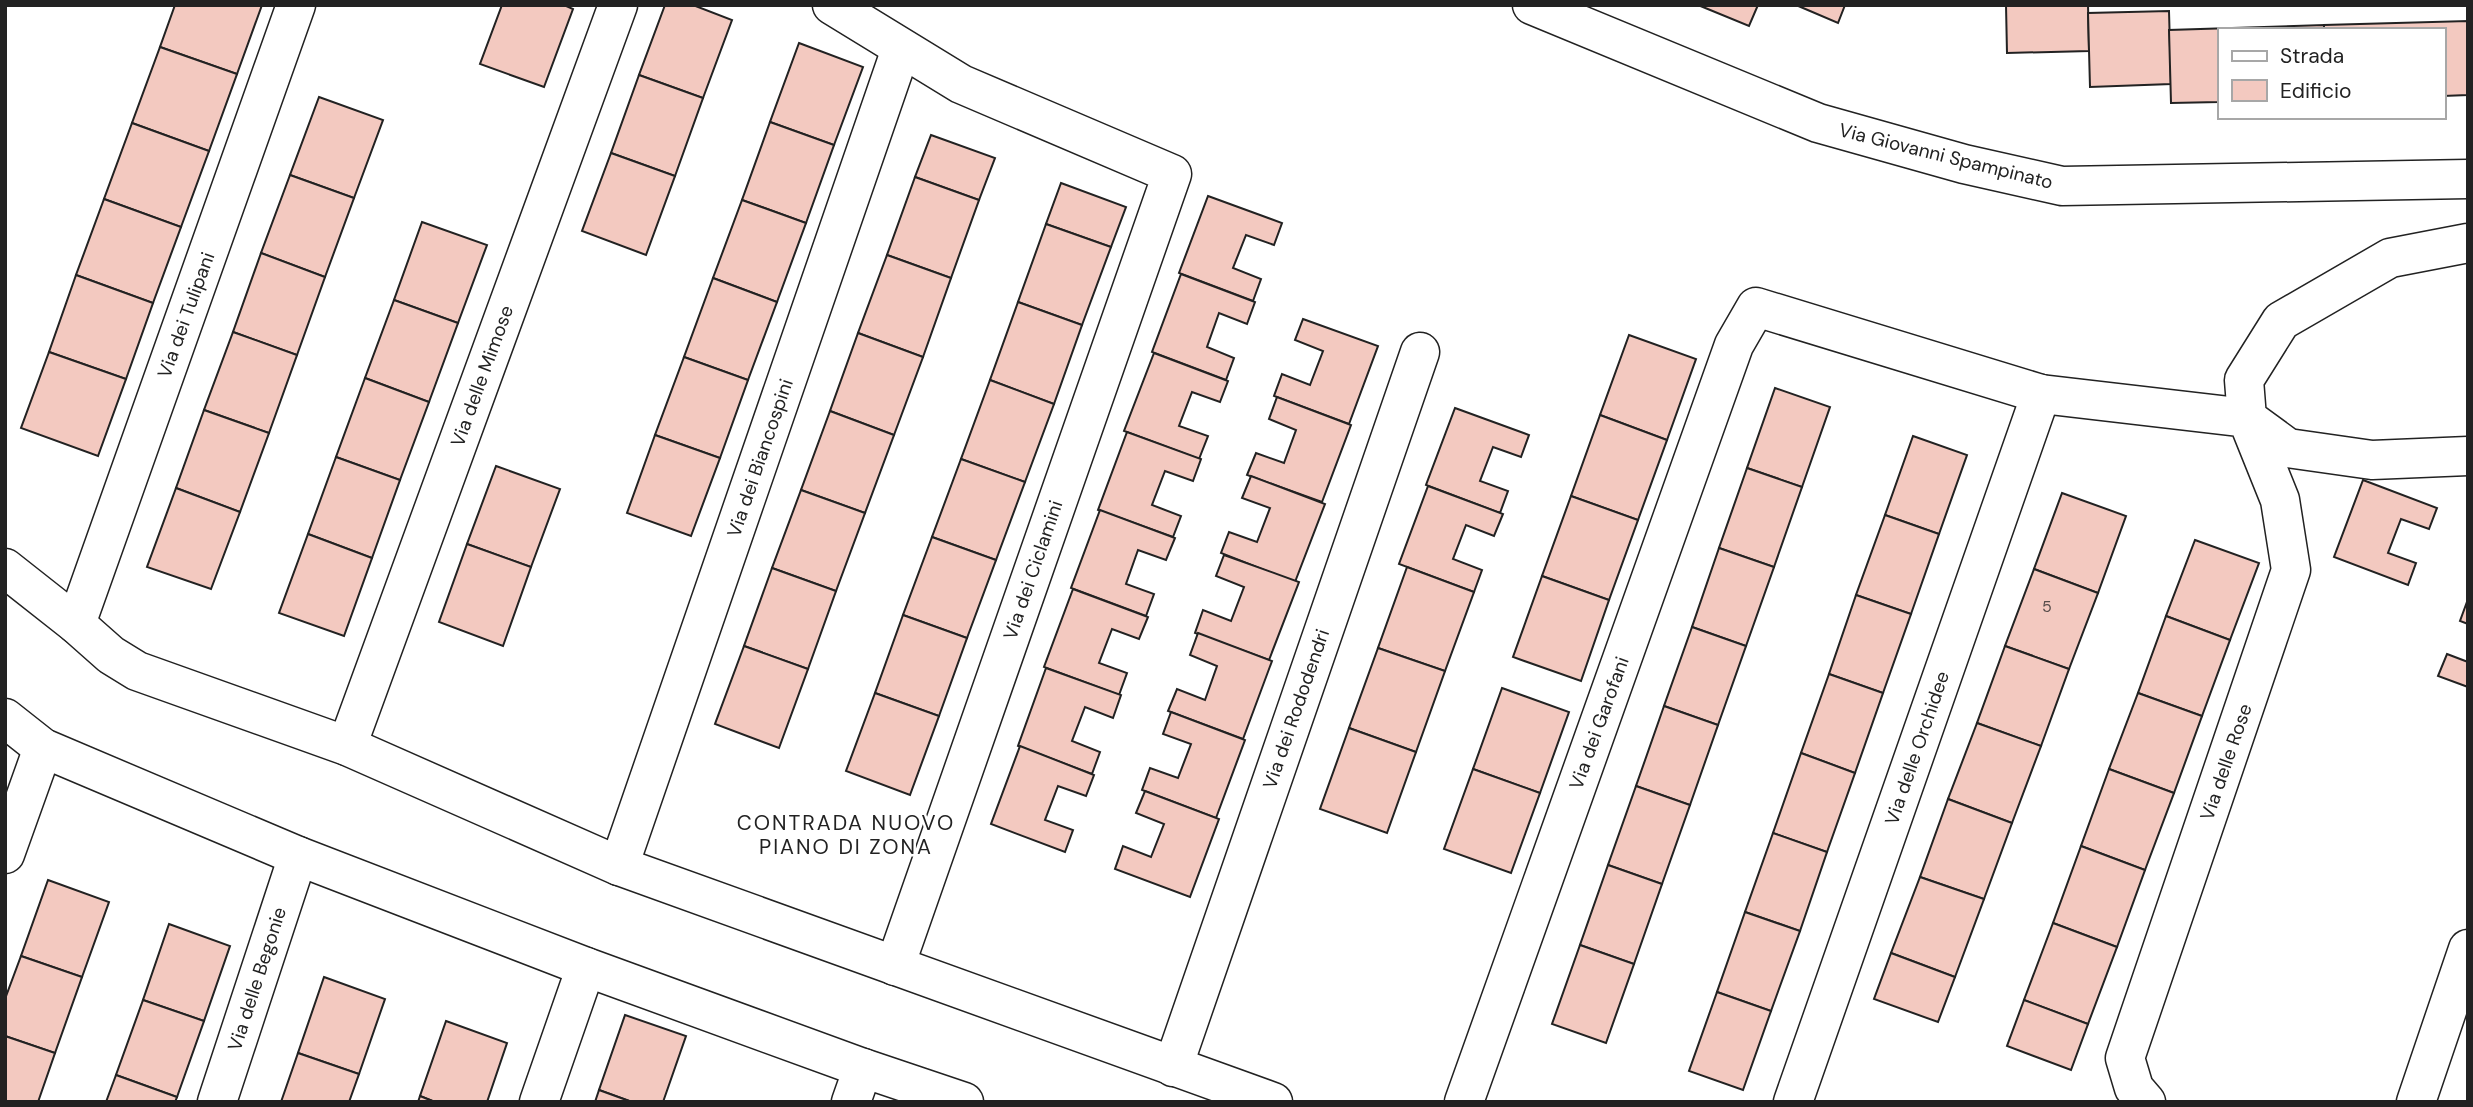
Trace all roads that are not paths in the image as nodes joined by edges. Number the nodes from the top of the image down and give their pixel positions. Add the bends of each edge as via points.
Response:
1 (296, 5) edge
2 (618, 5) edge
3 (832, 5) edge
4 (1532, 5) edge
5 (901, 49) junction
6 (2468, 179) edge
7 (2468, 243) edge
8 (1420, 352) dead end
9 (2041, 394) junction
10 (2247, 418) junction
11 (2465, 457) edge
12 (5, 568) edge
13 (76, 624) junction
14 (5, 718) edge
15 (347, 746) junction
16 (43, 748) junction
17 (5, 854) edge
18 (298, 856) junction
19 (619, 866) junction
20 (2468, 949) edge
21 (895, 966) junction
22 (586, 968) junction
23 (1172, 1067) junction
24 (857, 1085) edge
25 (217, 1102) edge
26 (539, 1102) edge
27 (964, 1102) edge
28 (1273, 1102) edge
29 (1464, 1102) edge
30 (1793, 1102) edge
31 (2146, 1102) edge
32 (2416, 1102) edge

1 - 13 street, Via dei Tulipani
2 - 15 street, Via delle Mimose
3 - 5 street
4 - 6 street, Via Giovanni Spampinato via 1818,123 2062,186
5 - 19 street, Via dei Biancospini
5 - 21 street, Via dei Ciclamini via 961,85 1172,174
7 - 10 street, Via delle Rose via 2390,258 2281,321 2244,380
8 - 23 street, Via dei Rododendri
9 - 10 street
9 - 29 street, Via dei Garofani via 1756,307 1734,345
9 - 30 street, Via delle Orchidee
10 - 11 street via 2288,448 2372,460
10 - 31 street, Via delle Rose via 2280,500 2291,570 2125,1058 2134,1088
12 - 13 street
13 - 15 street via 137,671
14 - 16 street
15 - 19 street
16 - 17 street
16 - 18 street
18 - 22 street
18 - 25 street, Via delle Begonie
19 - 21 street
20 - 32 street
21 - 23 street
22 - 24 street
22 - 26 street
23 - 28 street
24 - 27 street

